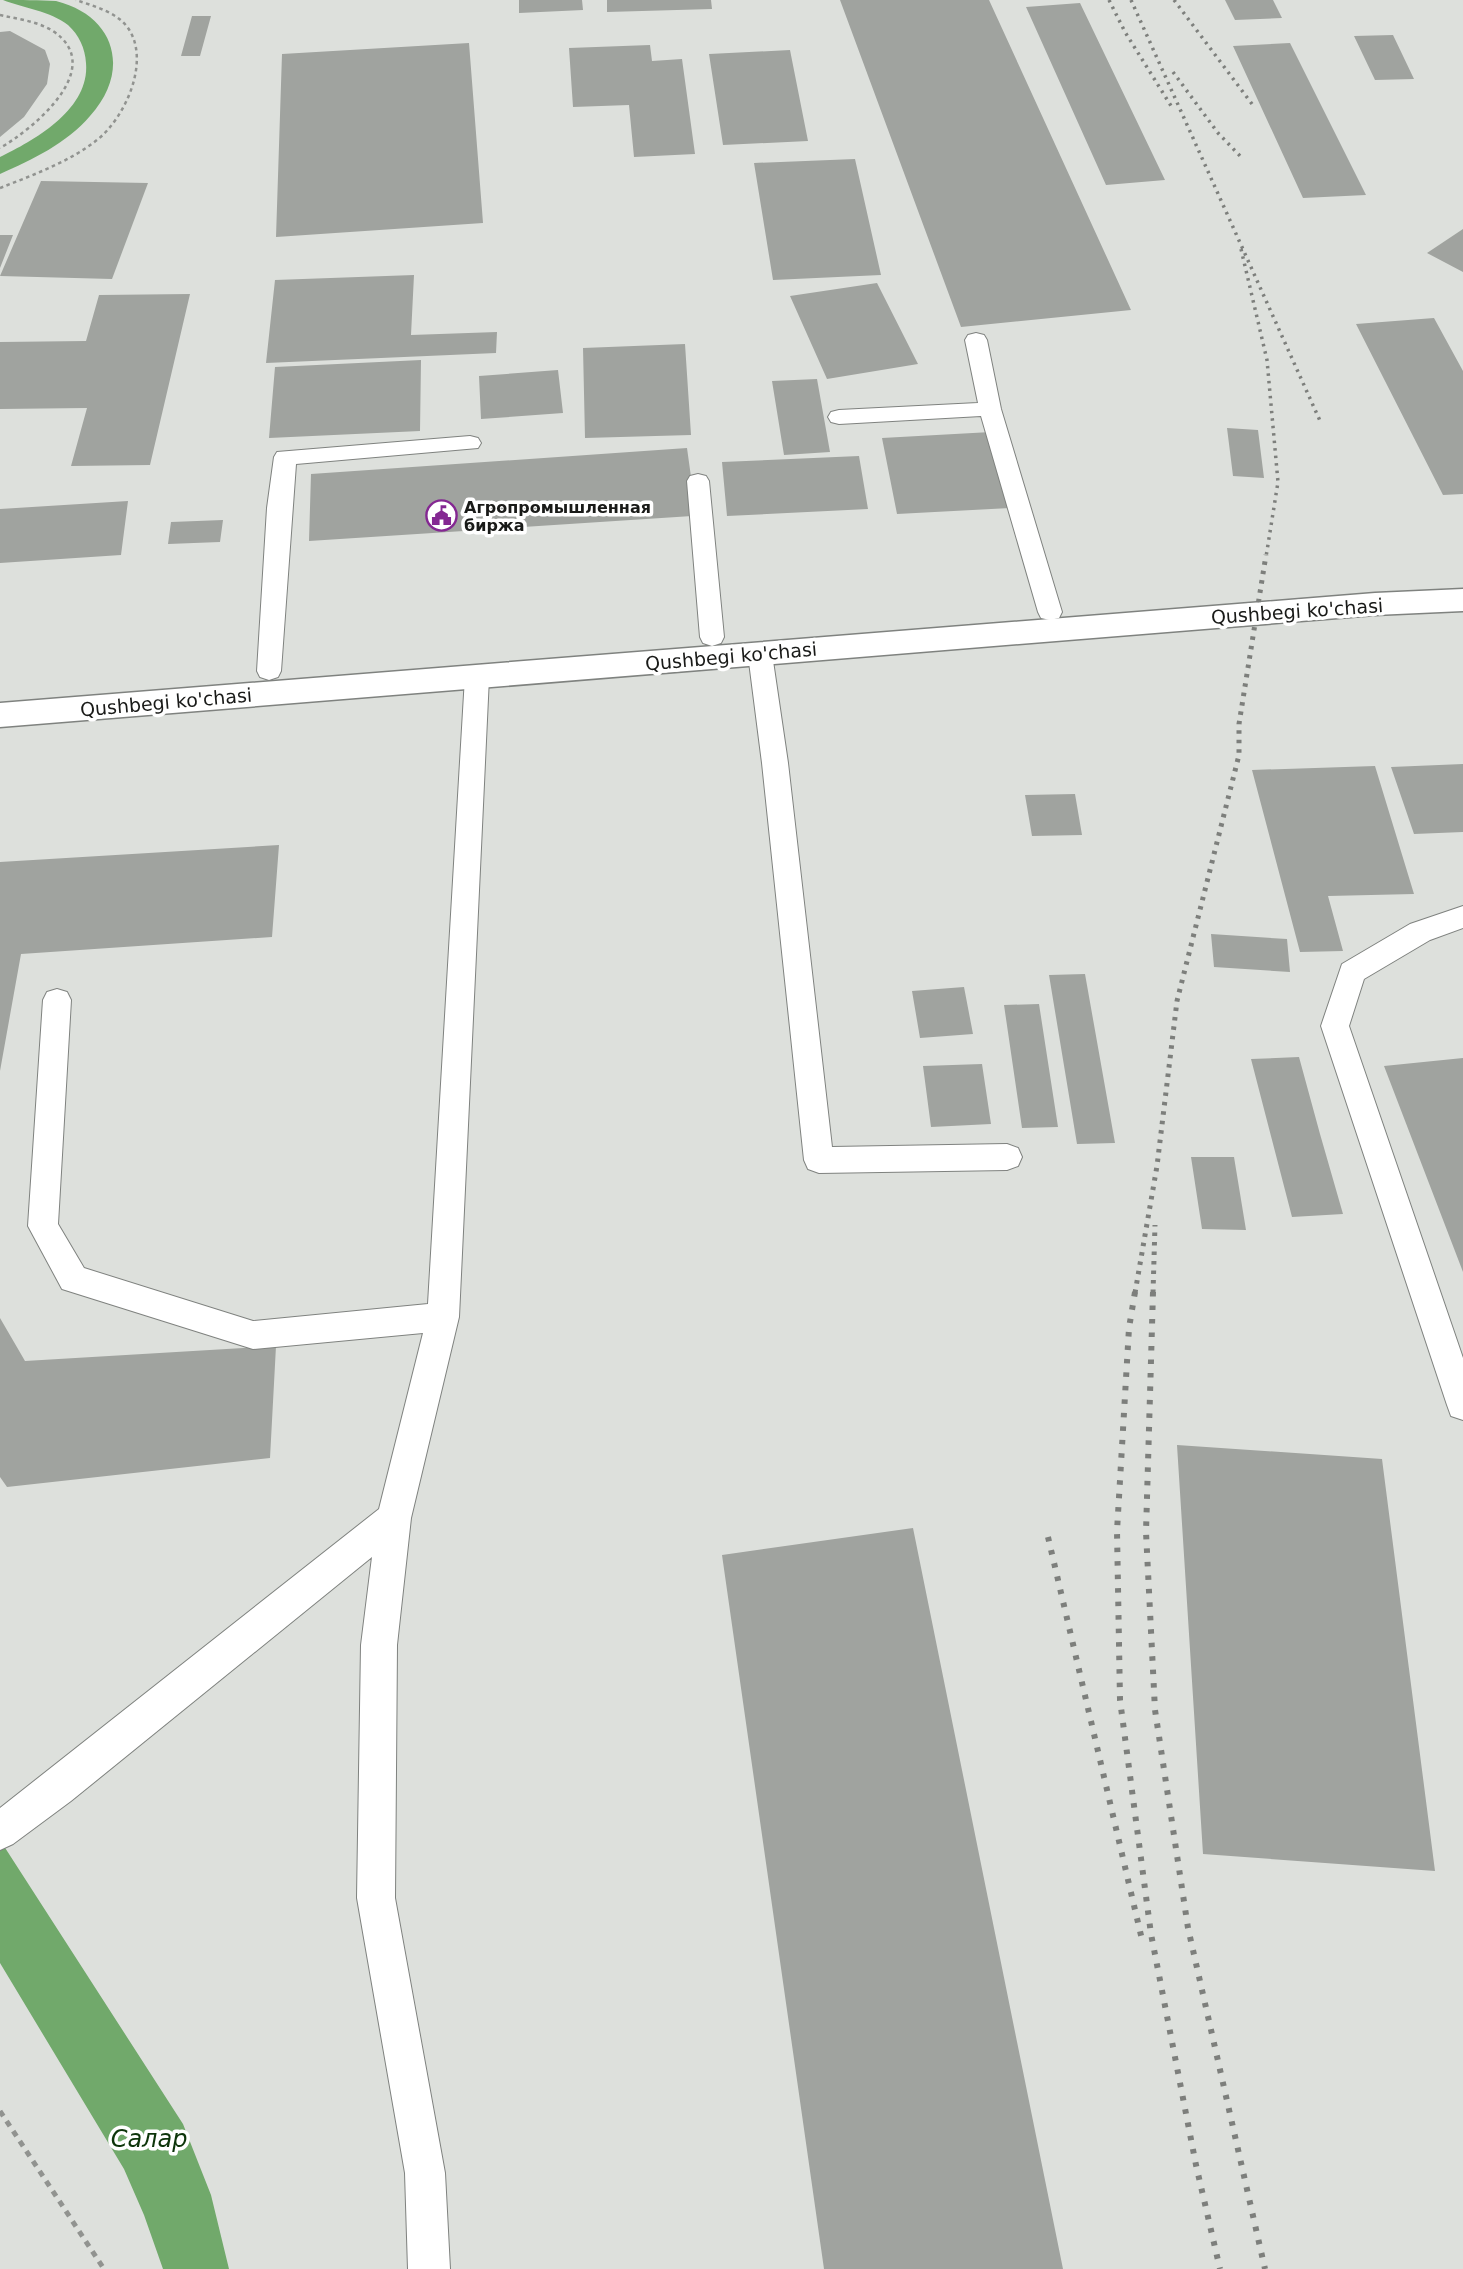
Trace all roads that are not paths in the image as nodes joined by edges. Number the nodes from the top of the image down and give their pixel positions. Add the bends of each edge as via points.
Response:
1 (976, 340) dead end
2 (990, 409) junction
3 (839, 417) dead end
4 (470, 443) dead end
5 (698, 481) dead end
6 (1463, 580) edge
7 (1463, 600) edge
8 (1050, 612) junction
9 (759, 644) junction
10 (713, 648) junction
11 (477, 666) junction
12 (269, 682) junction
13 (0, 690) edge
14 (0, 715) edge
15 (1463, 917) edge
16 (57, 1000) dead end
17 (1007, 1157) dead end
18 (443, 1317) junction
19 (1463, 1405) edge
20 (394, 1518) junction
21 (0, 1831) edge
22 (429, 2269) edge

1 - 2 lane
2 - 3 lane
2 - 8 lane
4 - 12 lane via 285,457
5 - 10 lane
6 - 8 main road, Qushbegi ko'chasi
7 - 9 main road, Qushbegi ko'chasi
8 - 9 main road, Qushbegi ko'chasi
9 - 10 main road, Qushbegi ko'chasi
9 - 17 lane via 819,1160
10 - 11 main road, Qushbegi ko'chasi
11 - 12 main road, Qushbegi ko'chasi
11 - 18 lane
12 - 13 main road, Qushbegi ko'chasi
12 - 14 main road, Qushbegi ko'chasi
15 - 19 lane via 1420,932 1352,972 1335,1026
16 - 18 lane via 43,1226 73,1279 253,1335
18 - 20 lane
20 - 21 lane
20 - 22 lane via 379,1645 376,1898 425,2173

